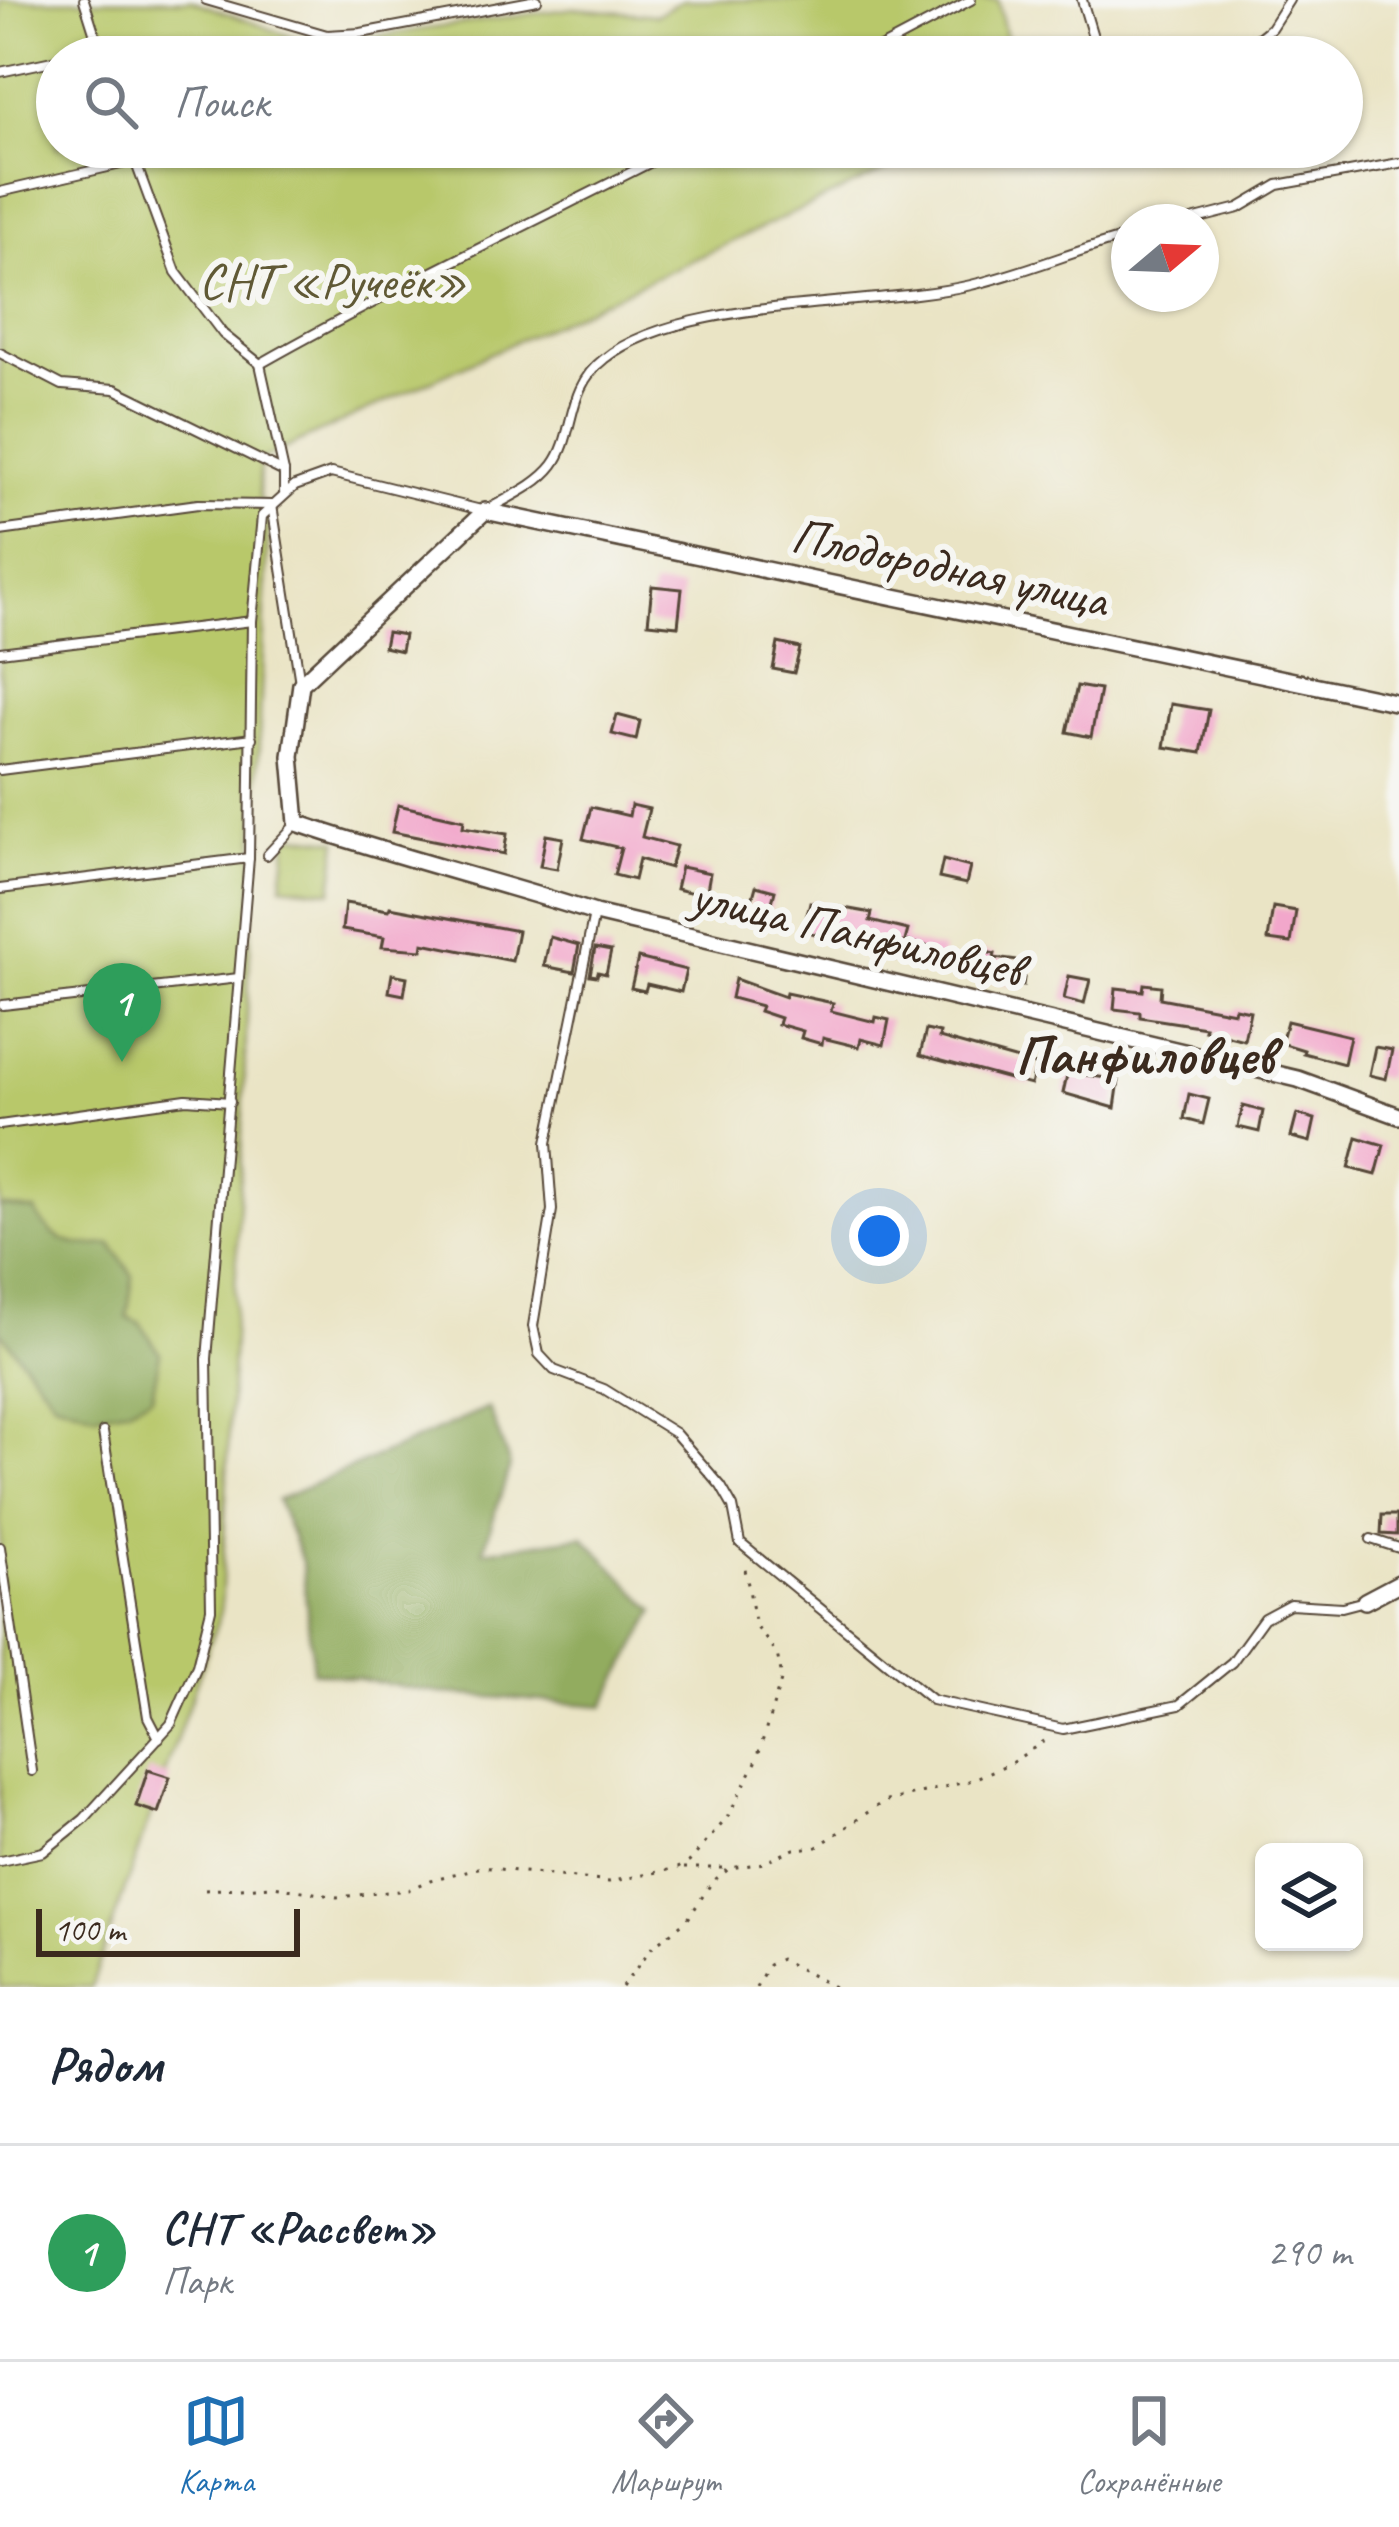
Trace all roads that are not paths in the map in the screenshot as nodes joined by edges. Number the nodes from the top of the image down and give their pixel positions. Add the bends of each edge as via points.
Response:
1 (84, 0) edge
2 (206, 0) edge
3 (537, 0) edge
4 (971, 0) edge
5 (1082, 0) edge
6 (1289, 0) edge
7 (327, 35) joint
8 (95, 36) edge
9 (903, 36) edge
10 (1093, 36) edge
11 (1261, 36) edge
12 (36, 65) edge
13 (0, 73) edge
14 (1399, 163) edge
15 (104, 168) edge
16 (137, 168) edge
17 (640, 168) edge
18 (0, 192) edge
19 (1219, 213) edge
20 (1111, 242) edge
21 (0, 353) edge
22 (260, 364) junction
23 (284, 472) junction
24 (284, 494) junction
25 (272, 505) junction
26 (485, 511) junction
27 (0, 531) edge
28 (252, 621) junction
29 (0, 652) edge
30 (301, 684) junction
31 (1399, 703) edge
32 (252, 738) junction
33 (0, 770) edge
34 (297, 823) junction
35 (267, 855) dead end
36 (249, 858) junction
37 (0, 889) edge
38 (595, 913) junction
39 (239, 978) junction
40 (3, 1005) edge
41 (230, 1102) junction
42 (1399, 1116) edge
43 (0, 1125) edge
44 (103, 1432) dead end
45 (1371, 1539) dead end
46 (0, 1546) edge
47 (1399, 1548) edge
48 (1399, 1583) edge
49 (1365, 1601) joint
50 (159, 1738) junction
51 (32, 1771) dead end
52 (0, 1861) edge

1 - 8 lane
2 - 7 lane
3 - 7 lane
4 - 9 lane
5 - 10 lane
6 - 11 lane
12 - 13 lane
14 - 19 lane via 1278,185
15 - 18 lane
16 - 22 lane via 176,272 223,334
17 - 22 lane
20 - 26 lane via 970,285 655,329 602,359 576,393 555,463
21 - 23 lane via 62,385 115,389
22 - 23 lane
23 - 24 lane
24 - 25 lane
24 - 26 lane via 331,473
25 - 27 lane via 198,504
25 - 28 lane via 262,516
25 - 30 lane
26 - 30 street
26 - 31 street, Плодородная улица
28 - 29 lane
28 - 32 lane
30 - 34 street via 291,756
32 - 33 lane
32 - 36 lane
34 - 35 lane
34 - 38 street, улица Панфиловцев
36 - 37 lane
36 - 39 lane
38 - 42 street, улица Панфиловцев via 1298,1079
38 - 49 lane via 547,1143 552,1210 533,1326 538,1354 675,1432 721,1486 740,1543 932,1700 1063,1729 1179,1705 1232,1662 1264,1618 1290,1604
39 - 40 lane
39 - 41 lane
41 - 43 lane via 186,1099
41 - 50 lane via 207,1359 211,1609 197,1666
44 - 50 lane via 148,1717
45 - 47 lane
46 - 51 lane
48 - 49 street
50 - 52 lane via 43,1852

